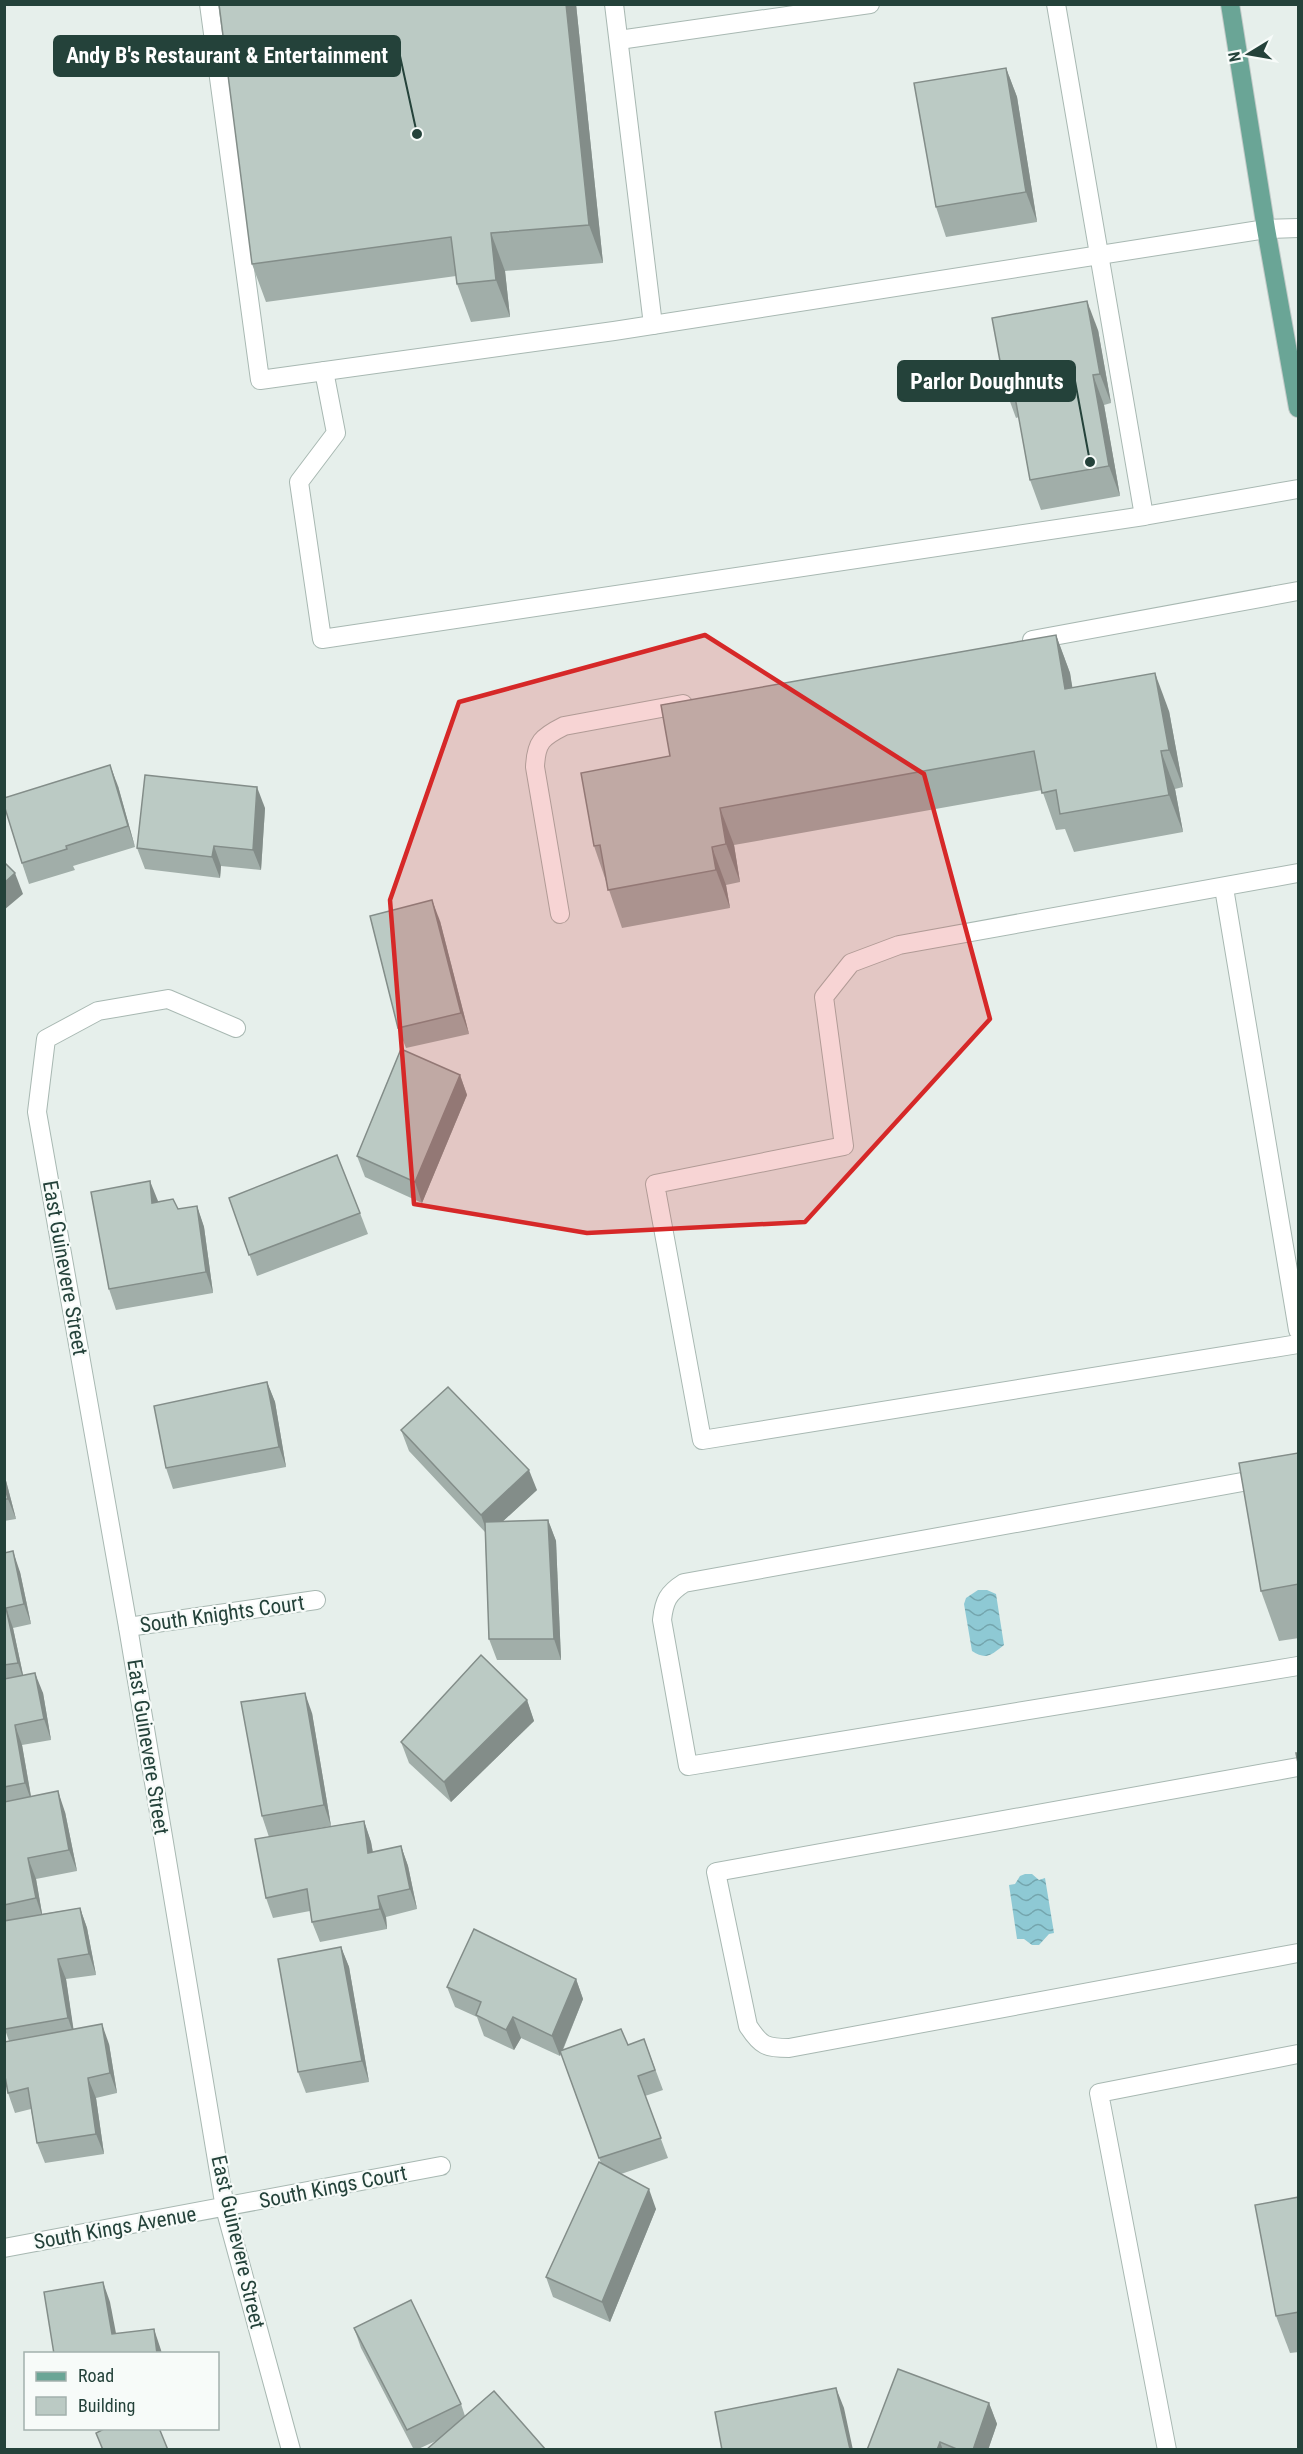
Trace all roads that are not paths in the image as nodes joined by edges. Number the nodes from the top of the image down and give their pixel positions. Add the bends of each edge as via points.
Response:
1 (209, 4) edge
2 (614, 4) edge
3 (870, 4) edge
4 (1056, 4) edge
5 (1230, 4) edge
6 (619, 40) junction
7 (1299, 228) edge
8 (1266, 230) junction
9 (1099, 255) junction
10 (653, 325) junction
11 (324, 371) junction
12 (1299, 408) edge
13 (1299, 489) edge
14 (1144, 516) junction
15 (1299, 591) edge
16 (1011, 644) edge
17 (705, 700) edge
18 (1299, 873) edge
19 (1224, 888) junction
20 (560, 914) dead end
21 (236, 1028) dead end
22 (1299, 1330) edge
23 (1299, 1344) edge
24 (1299, 1472) edge
25 (316, 1600) dead end
26 (128, 1627) junction
27 (1299, 1666) edge
28 (1299, 1767) edge
29 (1299, 1953) edge
30 (1299, 2054) edge
31 (441, 2166) dead end
32 (225, 2208) junction
33 (4, 2248) edge
34 (291, 2450) edge
35 (1167, 2450) edge

1 - 11 street via 260,380
2 - 6 street
3 - 6 street
4 - 9 street
5 - 8 main road
6 - 10 street
7 - 8 street
8 - 9 street
8 - 12 main road
9 - 10 street
9 - 14 street
10 - 11 street
11 - 14 street via 336,433 299,482 322,639
13 - 14 street
15 - 16 street
17 - 20 street via 564,726 547,734 536,748 535,767
18 - 19 street
19 - 22 street
19 - 23 street via 900,945 851,963 824,997 844,1146 654,1184 702,1440
21 - 26 street, East Guinevere Street via 168,999 98,1011 46,1039 37,1112
24 - 27 street via 684,1583 671,1592 664,1604 663,1620 688,1767
25 - 26 street, South Knights Court
26 - 32 street, East Guinevere Street
28 - 29 street via 716,1872 748,2026 758,2042 772,2048 789,2048
30 - 35 street via 1099,2093
31 - 32 street, South Kings Court
32 - 33 street, South Kings Avenue
32 - 34 street, East Guinevere Street

